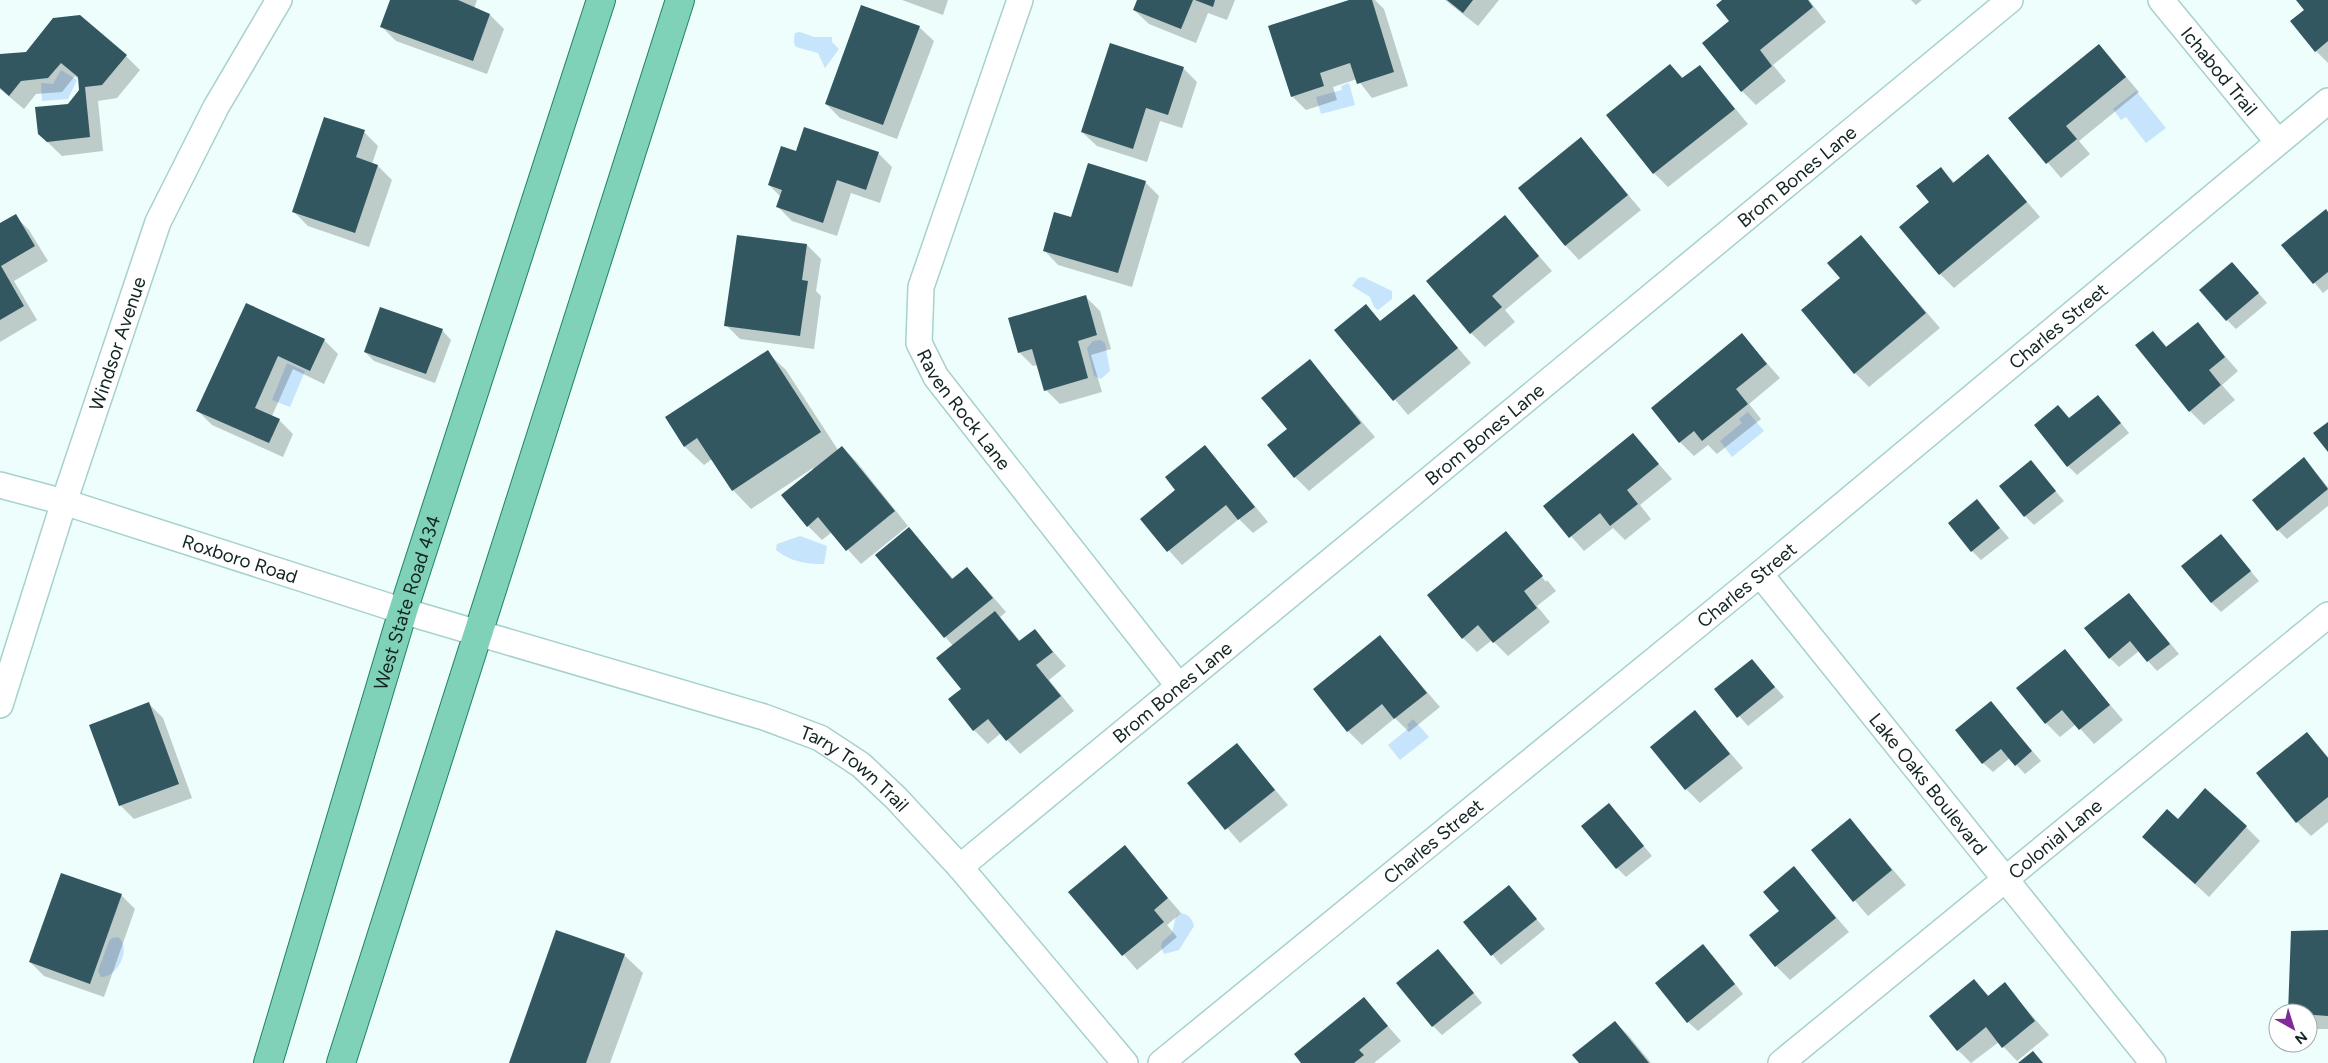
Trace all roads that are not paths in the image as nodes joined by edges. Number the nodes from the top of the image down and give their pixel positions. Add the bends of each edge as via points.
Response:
1 (279, 0) edge
2 (601, 0) edge
3 (680, 0) edge
4 (1020, 0) edge
5 (2010, 0) edge
6 (2161, 0) edge
7 (2328, 100) edge
8 (2278, 142) junction
9 (0, 485) edge
10 (64, 502) junction
11 (1760, 574) junction
12 (403, 612) junction
13 (2328, 615) edge
14 (480, 633) junction
15 (1178, 684) junction
16 (0, 706) edge
17 (960, 867) junction
18 (2004, 880) junction
19 (268, 1063) edge
20 (341, 1063) edge
21 (1125, 1063) edge
22 (1161, 1063) edge
23 (1781, 1063) edge
24 (2153, 1063) edge

1 - 10 street, Windsor Avenue via 216,107 158,222
2 - 12 main road, West State Road 434
3 - 14 main road
4 - 15 street, Raven Rock Lane via 921,287 919,343 936,377
5 - 15 street, Brom Bones Lane
6 - 8 street, Ichabod Trail
7 - 8 street, Charles Street
8 - 11 street, Charles Street
9 - 10 street, Roxboro Road
10 - 12 street, Roxboro Road
10 - 16 street, Windsor Avenue
11 - 18 street, Lake Oaks Boulevard
11 - 22 street, Charles Street
12 - 14 street, Roxboro Road
12 - 19 main road, West State Road 434
13 - 18 street, Colonial Lane
14 - 17 street, Tarry Town Trail via 764,717 820,738 861,765
14 - 20 main road
15 - 17 street, Brom Bones Lane
17 - 21 street, Tarry Town Trail
18 - 23 street, Colonial Lane
18 - 24 street, Lake Oaks Boulevard

